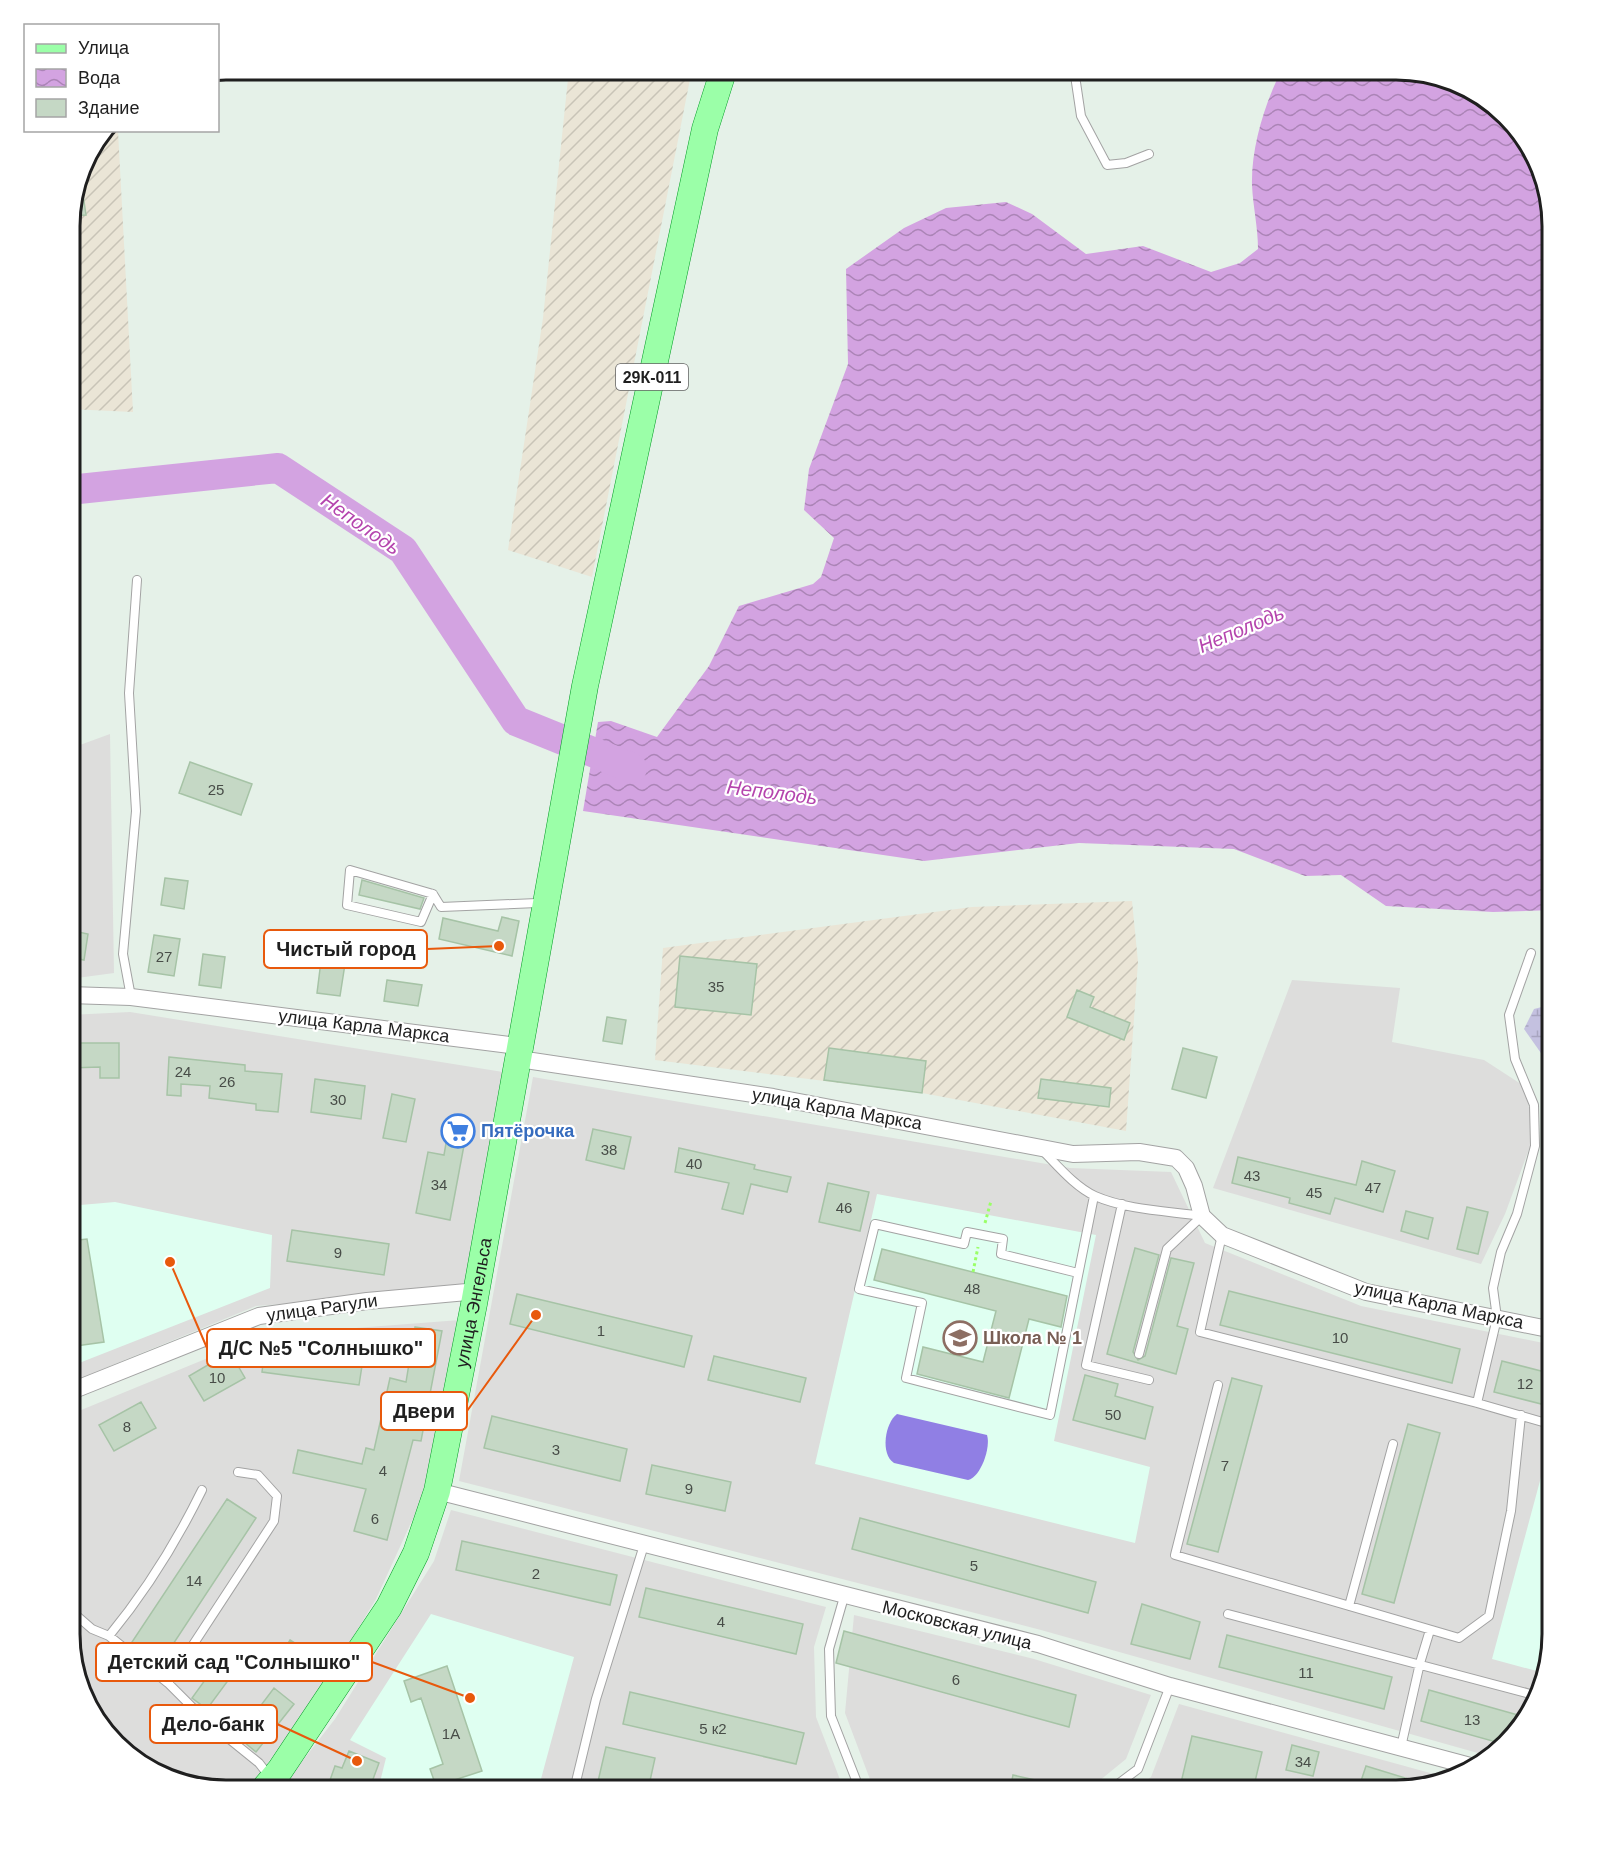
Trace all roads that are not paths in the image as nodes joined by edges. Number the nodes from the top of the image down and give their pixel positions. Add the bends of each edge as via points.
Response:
1 (721, 80) edge
2 (1076, 80) edge
3 (1149, 154) dead end
4 (137, 580) dead end
5 (433, 894) junction
6 (543, 918) junction
7 (1531, 953) dead end
8 (80, 995) edge
9 (131, 997) junction
10 (519, 1059) junction
11 (1039, 1147) junction
12 (1094, 1196) junction
13 (1122, 1204) junction
14 (1202, 1216) junction
15 (1222, 1235) junction
16 (1078, 1274) junction
17 (474, 1304) junction
18 (1497, 1318) junction
19 (1542, 1328) edge
20 (1139, 1354) dead end
21 (1149, 1380) dead end
22 (1218, 1385) dead end
23 (80, 1388) edge
24 (1477, 1403) junction
25 (1521, 1415) junction
26 (1542, 1422) edge
27 (1393, 1444) dead end
28 (237, 1472) dead end
29 (202, 1490) dead end
30 (437, 1491) junction
31 (644, 1545) junction
32 (844, 1597) junction
33 (1349, 1606) junction
34 (1228, 1614) dead end
35 (80, 1619) edge
36 (1430, 1630) junction
37 (109, 1636) junction
38 (1420, 1663) junction
39 (168, 1683) junction
40 (1170, 1686) junction
41 (1529, 1693) edge
42 (1401, 1747) junction
43 (1462, 1764) edge
44 (265, 1780) edge
45 (270, 1780) edge
46 (576, 1780) edge
47 (856, 1780) edge
48 (1123, 1780) edge

1 - 6 main road, улица Энгельса / 29К-011 via 705,129 585,686
2 - 3 lane via 1081,116 1107,165 1126,164
4 - 9 lane via 129,693 136,811 123,954
5 - 5 lane via 350,870 347,905 421,922
5 - 6 lane via 441,907 537,903
6 - 10 main road, улица Энгельса / 29К-011
7 - 18 lane via 1509,1015 1515,1059 1534,1105 1536,1146 1517,1214 1501,1252 1493,1288
8 - 9 street, улица Карла Маркса
9 - 10 street, улица Карла Маркса via 510,1045
10 - 11 street, улица Карла Маркса via 773,1096
10 - 17 main road, улица Энгельса / 29К-011
11 - 12 lane
11 - 14 street, улица Карла Маркса via 1073,1154 1139,1152 1176,1158 1194,1186
12 - 13 lane
12 - 16 lane
13 - 14 lane
13 - 21 lane via 1086,1365
14 - 15 street, улица Карла Маркса
14 - 20 lane via 1167,1249
15 - 18 street, улица Карла Маркса via 1366,1292
15 - 24 lane via 1200,1332
16 - 16 lane via 1050,1415 906,1378 922,1303 859,1289 875,1224 964,1244 967,1232 1004,1239 1001,1254
17 - 23 street, улица Рагули via 467,1292 259,1316
17 - 30 main road, улица Энгельса / 29К-011
18 - 19 street, улица Карла Маркса
18 - 24 lane
22 - 33 lane via 1175,1555
24 - 25 lane
25 - 26 lane
25 - 36 lane via 1511,1511 1489,1616 1459,1638
27 - 33 lane
28 - 39 lane via 258,1475 277,1496 274,1521
29 - 37 lane via 176,1543 128,1615
30 - 31 street, Московская улица
30 - 45 main road, улица Энгельса / 29К-011 via 416,1553 389,1607
31 - 32 street, Московская улица
31 - 46 lane via 596,1699
32 - 40 street, Московская улица via 1038,1644
32 - 47 lane via 829,1649 831,1716
33 - 36 lane
34 - 38 lane
35 - 37 lane
36 - 38 lane
37 - 39 lane
38 - 41 lane
38 - 42 lane
39 - 44 lane via 202,1717 259,1763
40 - 42 street, Московская улица
40 - 48 lane via 1138,1769
42 - 43 street, Московская улица

